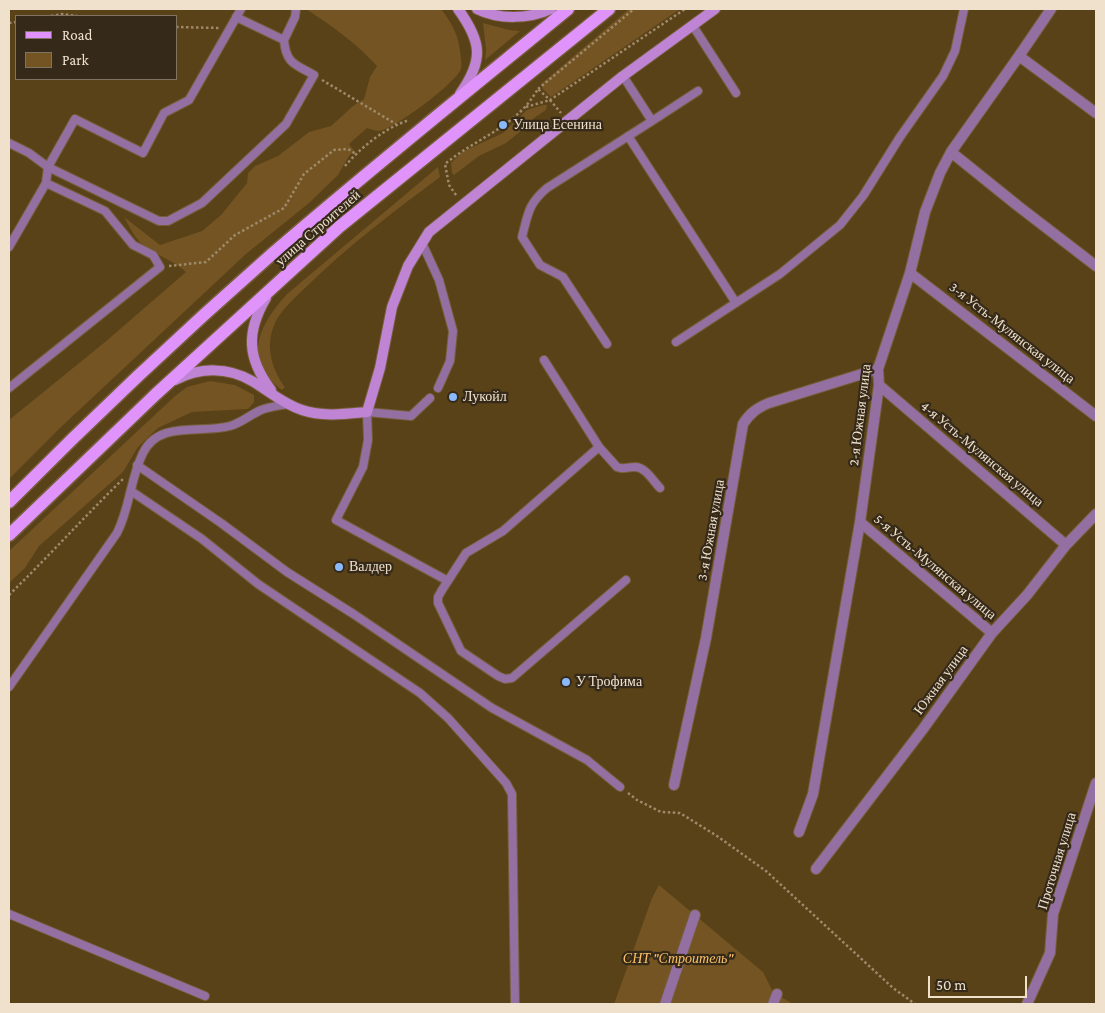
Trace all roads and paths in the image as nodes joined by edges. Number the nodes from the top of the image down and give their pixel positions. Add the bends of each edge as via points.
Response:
1 (241, 9) edge
2 (296, 9) edge
3 (458, 9) edge
4 (477, 9) edge
5 (551, 9) edge
6 (568, 9) edge
7 (609, 9) edge
8 (634, 9) edge
9 (684, 9) edge
10 (715, 9) edge
11 (964, 9) edge
12 (1050, 9) edge
13 (56, 15) edge
14 (70, 15) edge
15 (236, 18) junction
16 (693, 26) junction
17 (178, 27) edge
18 (230, 28) junction
19 (284, 40) junction
20 (1019, 56) junction
21 (314, 75) junction
22 (623, 76) junction
23 (538, 89) junction
24 (698, 90) dead end
25 (736, 93) dead end
26 (550, 100) junction
27 (450, 106) junction
28 (525, 108) junction
29 (1096, 113) edge
30 (409, 120) dead end
31 (568, 120) junction
32 (652, 121) junction
33 (396, 124) junction
34 (628, 136) junction
35 (9, 144) edge
36 (951, 152) junction
37 (356, 154) junction
38 (345, 166) dead end
39 (48, 167) junction
40 (46, 183) junction
41 (464, 205) junction
42 (422, 243) junction
43 (9, 247) edge
44 (160, 266) junction
45 (1096, 266) edge
46 (910, 273) junction
47 (280, 280) junction
48 (736, 303) junction
49 (676, 342) dead end
50 (607, 344) dead end
51 (544, 360) dead end
52 (878, 370) junction
53 (879, 385) junction
54 (9, 388) edge
55 (438, 388) dead end
56 (156, 394) junction
57 (276, 397) junction
58 (430, 398) dead end
59 (287, 404) junction
60 (367, 412) junction
61 (1096, 416) edge
62 (599, 447) junction
63 (138, 465) junction
64 (660, 488) dead end
65 (131, 491) junction
66 (9, 502) edge
67 (1096, 514) edge
68 (860, 522) junction
69 (9, 535) edge
70 (1066, 545) junction
71 (626, 580) dead end
72 (448, 581) junction
73 (9, 595) edge
74 (992, 633) junction
75 (9, 687) edge
76 (1096, 783) edge
77 (674, 785) dead end
78 (620, 787) joint
79 (799, 832) dead end
80 (816, 868) dead end
81 (9, 914) edge
82 (695, 915) dead end
83 (205, 996) dead end
84 (515, 1004) edge
85 (665, 1004) edge
86 (915, 1004) edge
87 (1027, 1004) edge

1 - 15 lane
2 - 19 lane
3 - 27 street via 473,32 477,56 471,78
4 - 5 street via 513,17
6 - 27 main road, улица Строителей
7 - 47 main road, улица Строителей via 339,228
8 - 23 path
9 - 26 path
10 - 16 street
11 - 48 lane via 955,51 943,76 863,196 840,225 816,246
12 - 20 street, 2-я Южная улица
13 - 14 path
15 - 18 lane
15 - 19 lane
16 - 22 street
16 - 25 lane
17 - 18 path
18 - 39 lane via 189,100 164,113 143,153 76,119
19 - 21 lane via 288,59
20 - 29 street
20 - 36 street, 2-я Южная улица
21 - 33 path
21 - 39 lane via 286,124 202,203 168,220 158,221
22 - 31 street
22 - 32 lane
23 - 26 path
23 - 28 path
24 - 32 lane
26 - 28 path
26 - 31 path
27 - 66 main road, улица Строителей via 273,253 191,326
28 - 41 path via 445,164 449,186
30 - 33 path
31 - 41 street
32 - 34 lane
33 - 37 path
34 - 48 lane
34 - 50 lane via 537,196 531,204 522,237 540,265 563,277
35 - 39 lane
36 - 45 street
36 - 46 street, 2-я Южная улица via 925,212
37 - 38 path
37 - 44 path via 348,149 334,150 304,174 284,208 235,236 206,262
39 - 40 lane
40 - 43 lane
40 - 44 lane via 105,211 134,245 152,255
41 - 42 street via 429,232
42 - 55 lane via 439,280 453,331 450,361
42 - 60 street via 408,266 392,307
44 - 54 lane
46 - 52 street, 2-я Южная улица
46 - 61 street, 3-я Усть-Мулянская улица
47 - 56 main road, улица Строителей
47 - 57 street via 266,296 255,317 251,338 256,365
48 - 49 lane
51 - 62 lane
52 - 53 street, 2-я Южная улица
52 - 77 street, 3-я Южная улица via 756,408 743,424 706,638
53 - 68 street, 2-я Южная улица
53 - 70 street, 4-я Усть-Мулянская улица
56 - 57 street via 182,377 210,370 244,377
56 - 69 main road, улица Строителей
57 - 59 street
58 - 60 lane via 411,416
59 - 60 street via 304,411 332,415
59 - 63 lane via 260,410 230,426 162,434 148,445
60 - 72 lane via 368,440 362,468 336,520
62 - 64 lane via 617,467 642,468
62 - 72 lane via 503,531 466,553
63 - 65 lane
63 - 73 path
63 - 78 lane via 287,572 492,708 587,760
65 - 75 lane via 117,533
65 - 84 lane via 202,539 258,584 420,693 448,718 506,783 512,794
67 - 70 street, Южная улица
68 - 74 street, 5-я Усть-Мулянская улица
68 - 79 street, 2-я Южная улица via 813,794
70 - 74 street, Южная улица
71 - 72 lane via 520,673 505,679 461,652 438,603
74 - 80 street, Южная улица
76 - 87 street, Проточная улица via 1053,914 1050,953
78 - 86 path via 661,812 680,813 759,866 893,988
81 - 83 lane
82 - 85 street

